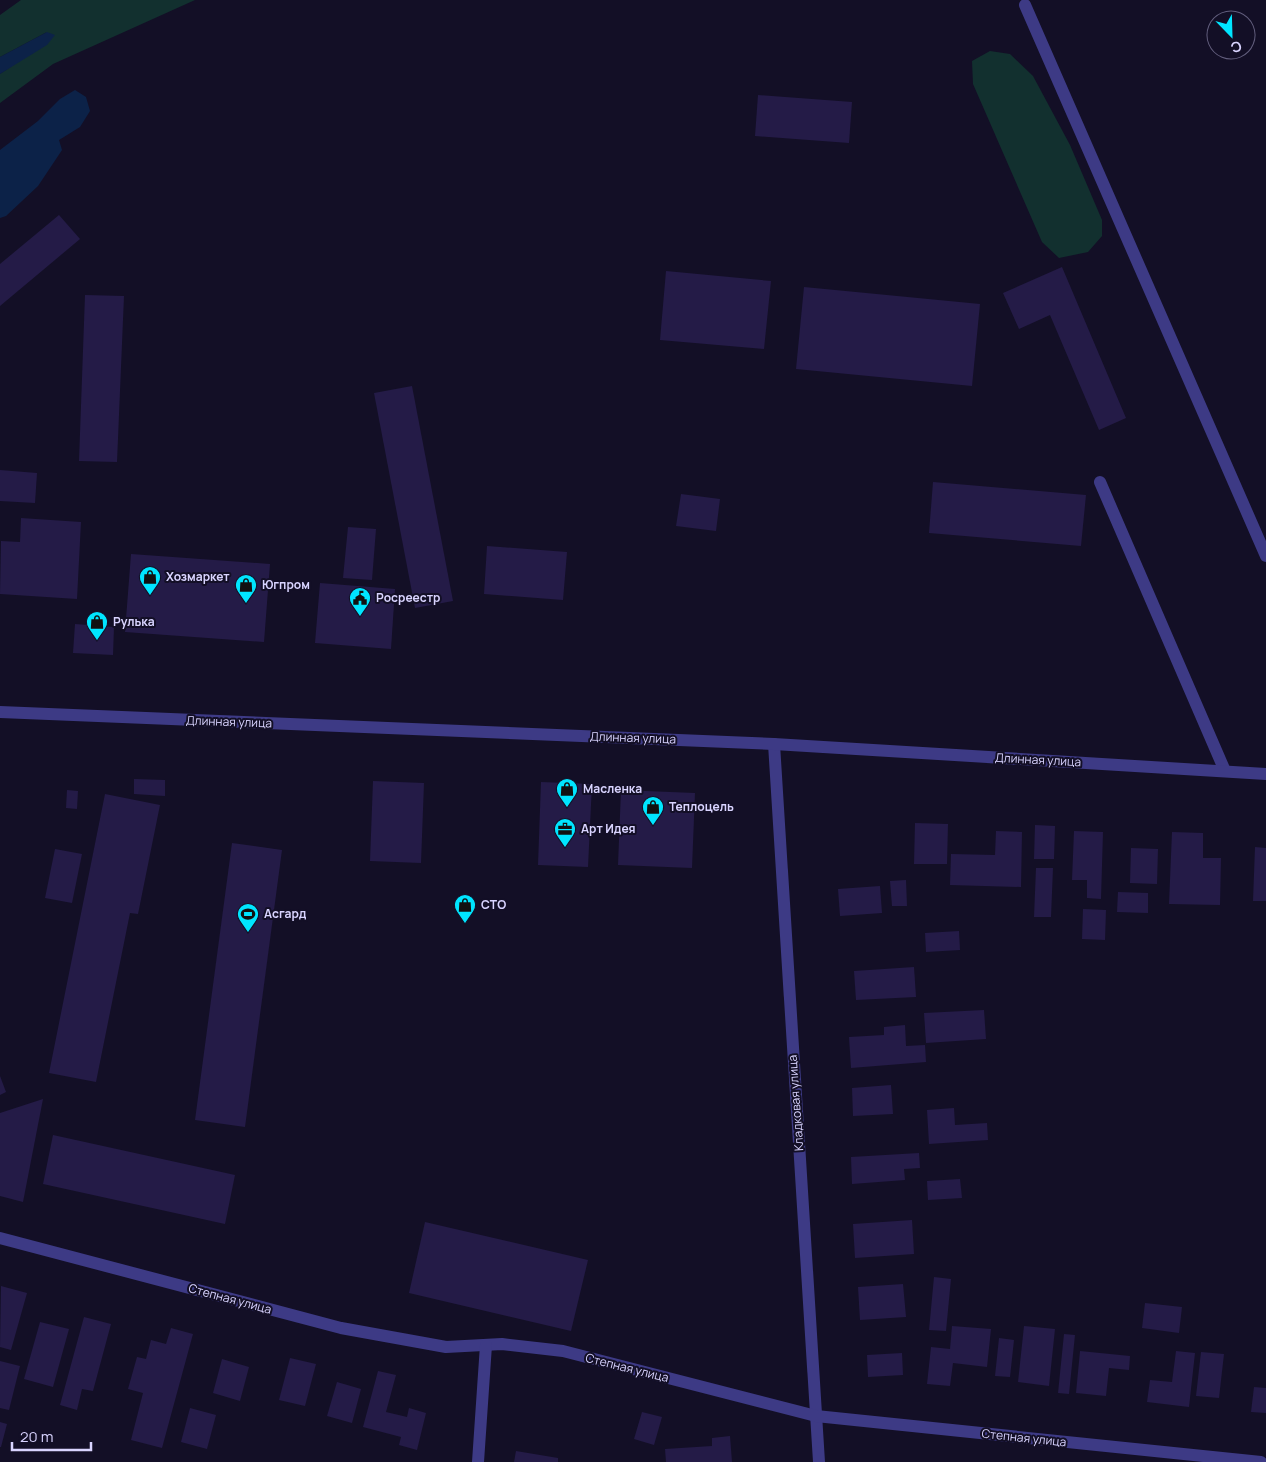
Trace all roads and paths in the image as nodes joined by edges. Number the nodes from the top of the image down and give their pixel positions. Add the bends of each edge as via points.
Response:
1 (1024, 5) dead end
2 (1100, 482) dead end
3 (1266, 556) edge
4 (0, 712) edge
5 (774, 744) junction
6 (1225, 771) junction
7 (1266, 774) edge
8 (0, 1238) edge
9 (486, 1345) junction
10 (816, 1416) junction
11 (478, 1462) edge
12 (819, 1462) edge
13 (1261, 1462) edge

1 - 3 street
2 - 6 street
4 - 5 street, Длинная улица
5 - 6 street, Длинная улица
5 - 10 street, Кладковая улица
6 - 7 street, Длинная улица
8 - 9 street, Степная улица via 341,1328 446,1347
9 - 10 street, Степная улица via 524,1345 563,1351
9 - 11 street
10 - 12 street, Кладковая улица
10 - 13 street, Степная улица

